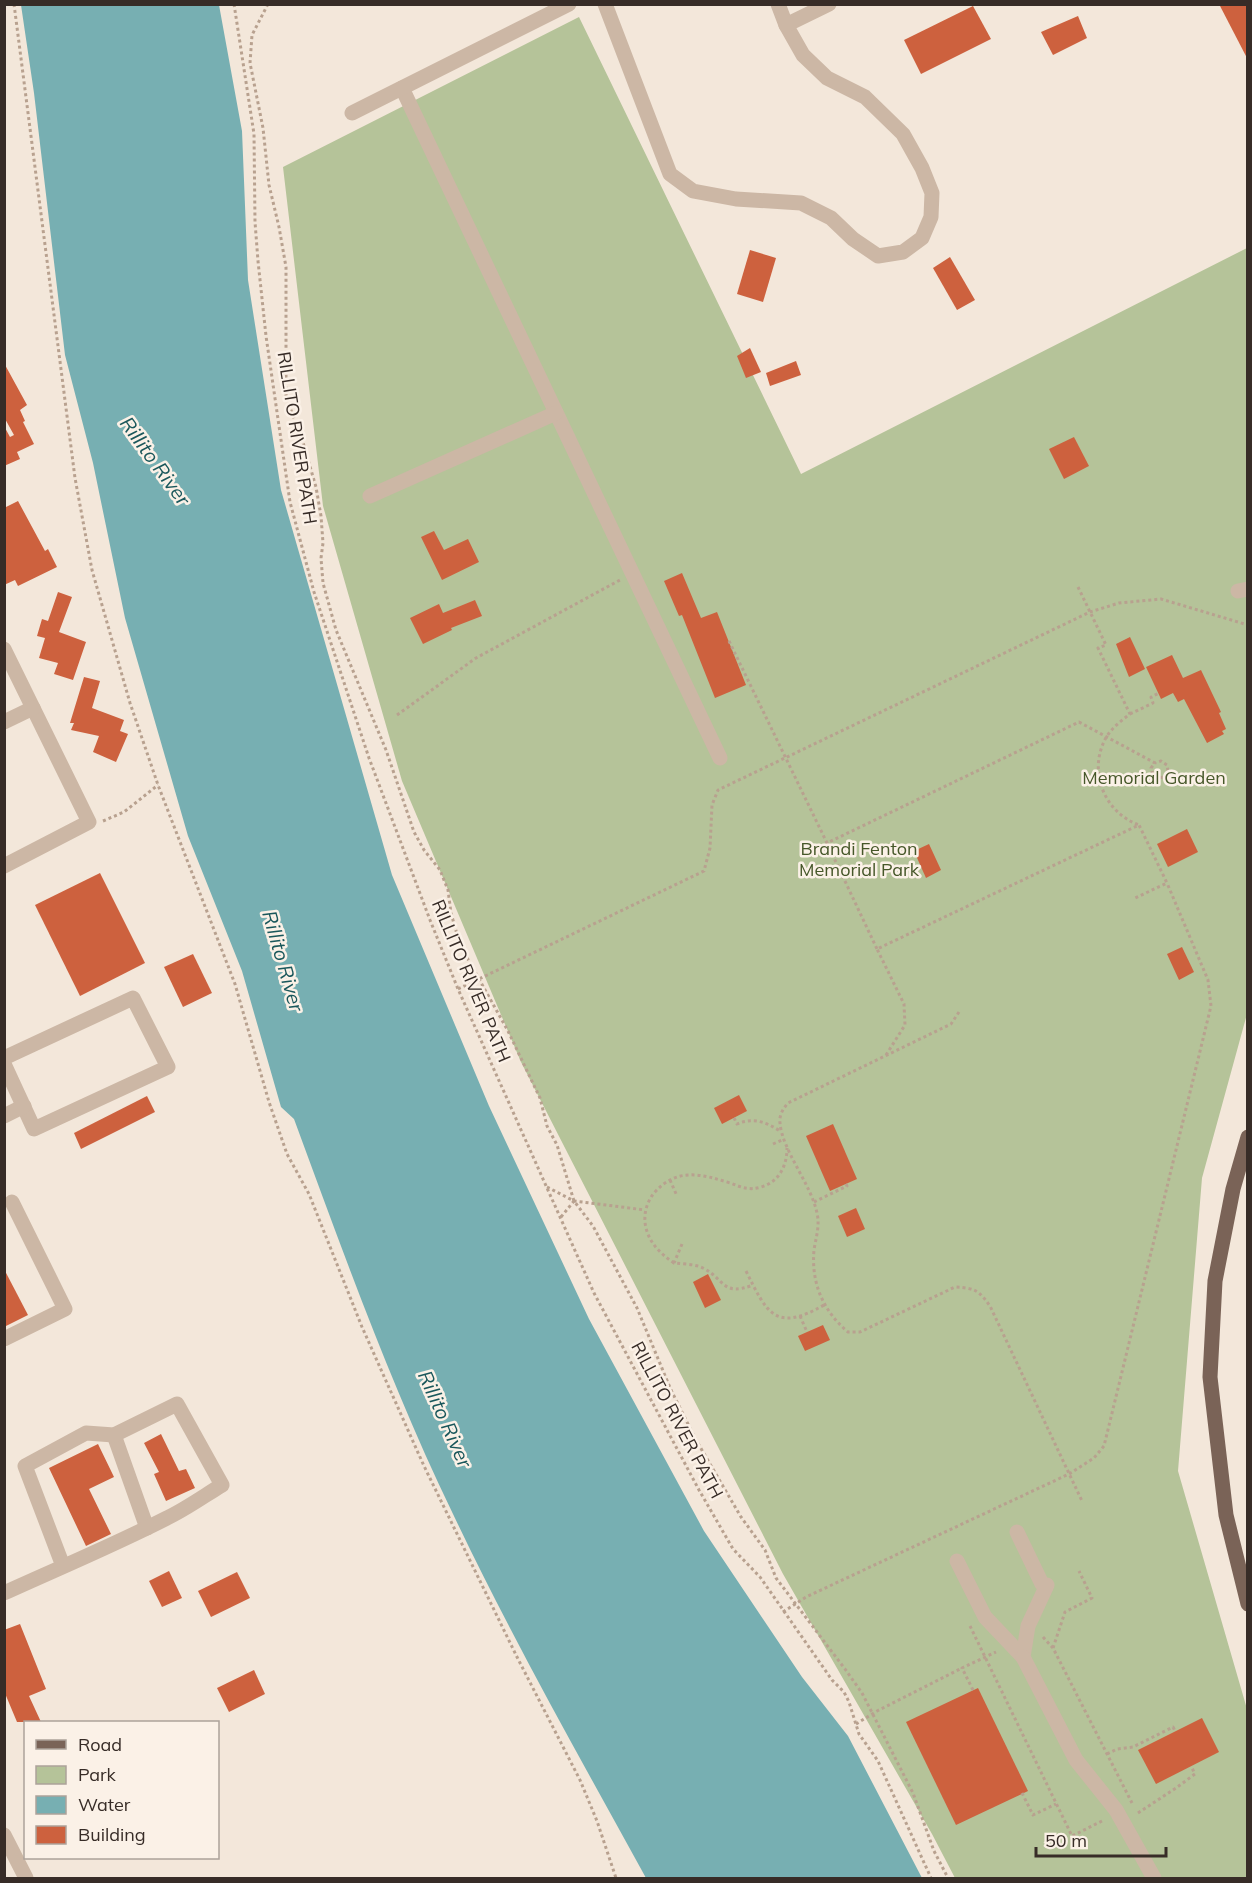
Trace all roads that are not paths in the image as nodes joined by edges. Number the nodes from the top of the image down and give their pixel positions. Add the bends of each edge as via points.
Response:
1 (569, 4) edge
2 (605, 4) edge
3 (778, 4) edge
4 (829, 4) edge
5 (786, 25) junction
6 (402, 88) junction
7 (352, 113) dead end
8 (556, 413) junction
9 (370, 496) dead end
10 (4, 649) edge
11 (33, 708) junction
12 (4, 722) edge
13 (720, 758) dead end
14 (4, 866) edge
15 (4, 1058) edge
16 (4, 1064) edge
17 (24, 1106) junction
18 (4, 1116) edge
19 (1248, 1137) edge
20 (12, 1202) dead end
21 (4, 1339) edge
22 (114, 1435) junction
23 (147, 1528) junction
24 (1017, 1532) dead end
25 (957, 1561) dead end
26 (63, 1566) junction
27 (4, 1593) edge
28 (1248, 1604) edge
29 (1023, 1657) junction
30 (4, 1835) edge
31 (26, 1878) edge
32 (1154, 1878) edge

1 - 6 street
2 - 5 street via 670,174 693,191 736,199 801,203 831,218 878,256 903,252 922,238 931,217 932,193 922,168 903,134 865,97 827,78 803,55
3 - 5 street
4 - 5 street
6 - 7 street
6 - 8 street
8 - 9 street
8 - 13 street
10 - 11 street
11 - 12 street
11 - 14 street via 89,822
15 - 17 street via 133,998 168,1067 34,1129
16 - 17 street
17 - 18 street
19 - 28 main road via 1233,1189 1215,1281 1210,1377 1226,1515
20 - 21 street via 65,1309
22 - 23 street
22 - 23 street via 177,1404 222,1485
22 - 26 street via 86,1433 25,1466
23 - 26 street
24 - 29 street via 1042,1584 1047,1585 1028,1626
25 - 29 street via 985,1617
26 - 27 street
29 - 32 street via 1076,1760 1118,1814
30 - 31 street

